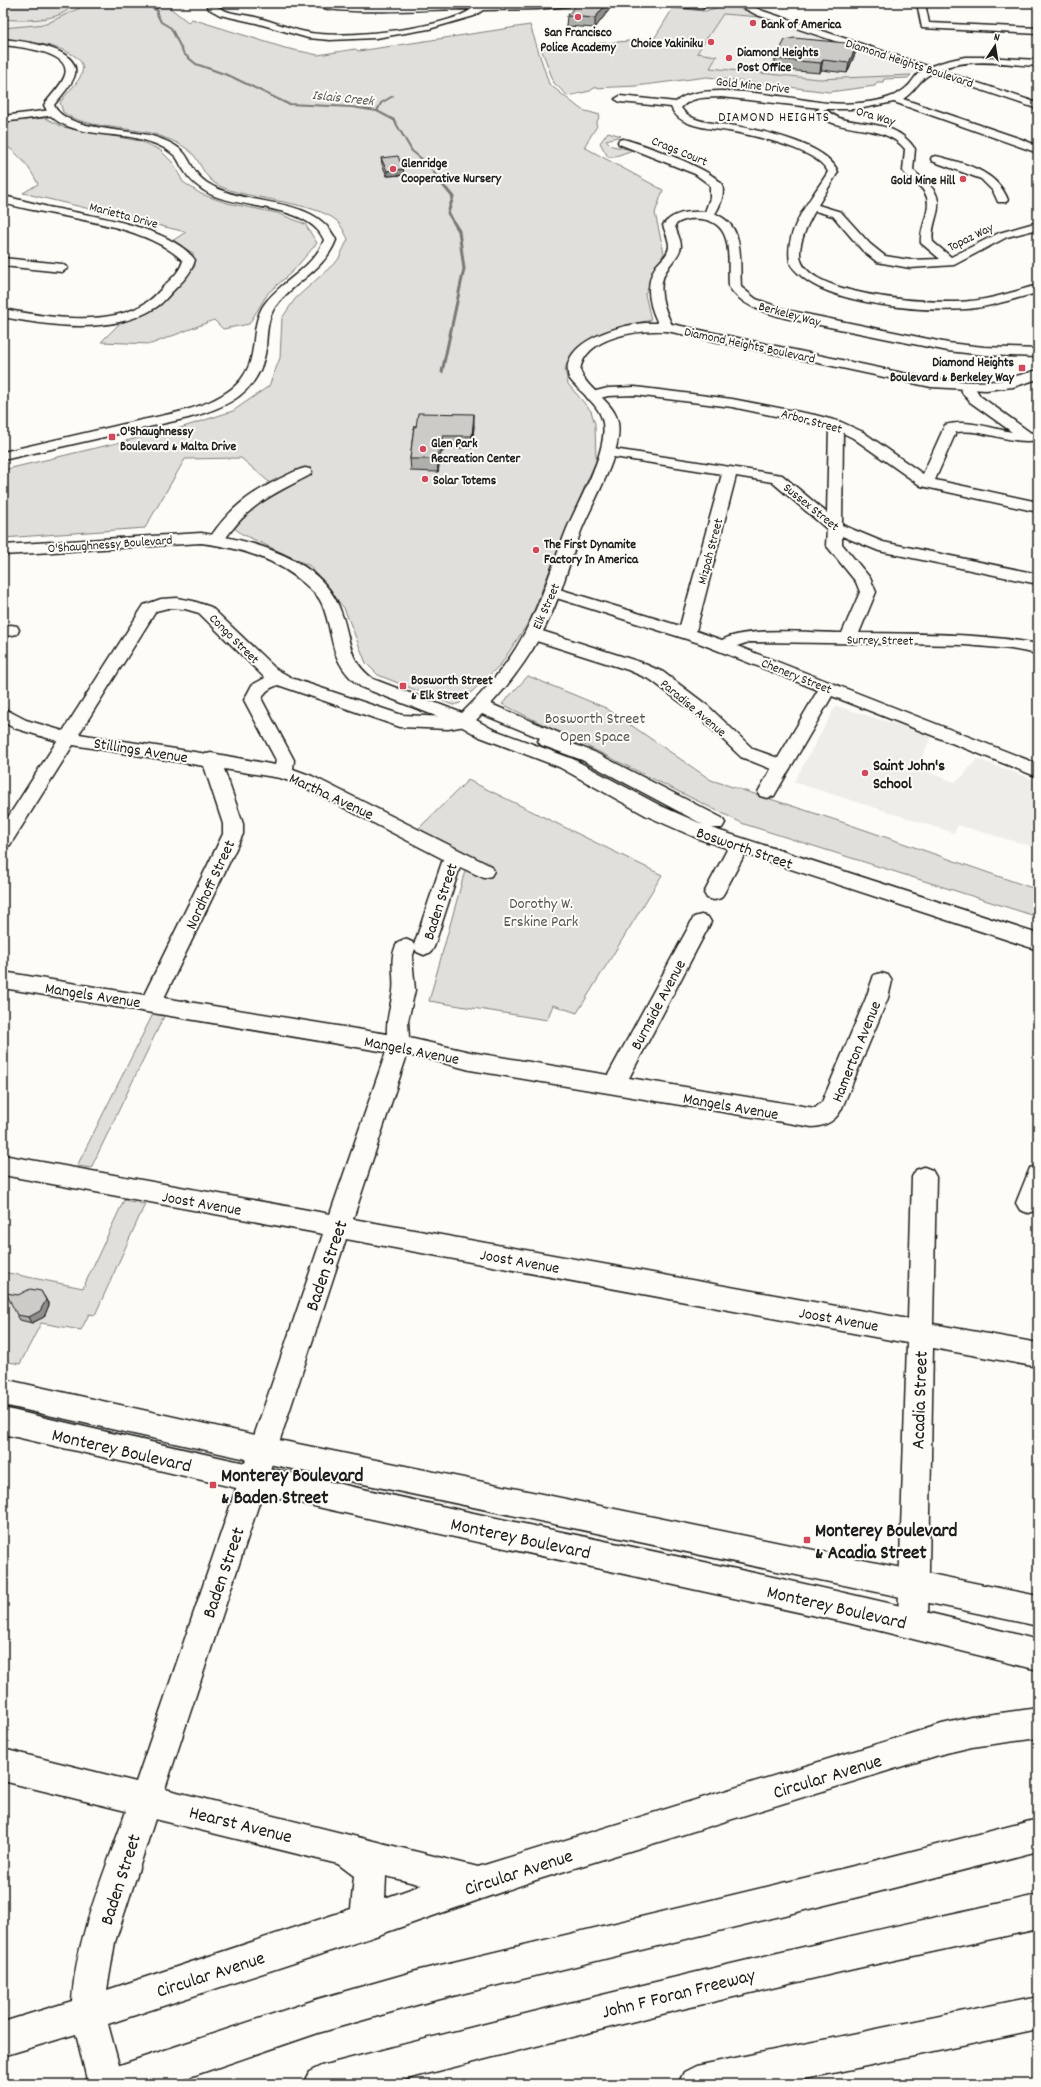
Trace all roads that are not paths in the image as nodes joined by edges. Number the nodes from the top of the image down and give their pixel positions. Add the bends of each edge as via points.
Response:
1 (209, 3) edge
2 (314, 3) edge
3 (569, 3) edge
4 (738, 3) edge
5 (750, 3) edge
6 (921, 3) edge
7 (481, 7) junction
8 (1038, 31) edge
9 (3, 42) edge
10 (1038, 63) edge
11 (938, 68) junction
12 (894, 98) junction
13 (620, 99) dead end
14 (1038, 99) edge
15 (677, 105) junction
16 (820, 106) junction
17 (1038, 106) edge
18 (51, 113) junction
19 (3, 119) edge
20 (623, 142) dead end
21 (1038, 150) edge
22 (936, 159) dead end
23 (3, 199) edge
24 (1002, 200) dead end
25 (3, 205) edge
26 (813, 207) junction
27 (708, 216) junction
28 (1038, 225) edge
29 (3, 262) edge
30 (950, 262) junction
31 (62, 268) dead end
32 (1038, 289) edge
33 (3, 308) edge
34 (3, 312) edge
35 (126, 314) junction
36 (667, 327) junction
37 (1038, 353) edge
38 (1038, 374) edge
39 (967, 386) junction
40 (593, 396) junction
41 (836, 425) junction
42 (1034, 437) edge
43 (607, 452) junction
44 (4, 454) edge
45 (730, 470) junction
46 (306, 472) dead end
47 (926, 483) junction
48 (1038, 507) edge
49 (835, 528) junction
50 (217, 540) junction
51 (3, 550) edge
52 (1038, 579) edge
53 (552, 592) junction
54 (687, 632) junction
55 (533, 634) junction
56 (848, 639) junction
57 (723, 646) junction
58 (1038, 649) edge
59 (278, 679) junction
60 (828, 688) junction
61 (479, 706) junction
62 (3, 714) edge
63 (464, 721) junction
64 (67, 738) junction
65 (578, 752) junction
66 (211, 759) junction
67 (782, 766) junction
68 (1038, 771) edge
69 (283, 772) junction
70 (767, 792) dead end
71 (4, 838) edge
72 (739, 846) junction
73 (454, 856) junction
74 (484, 871) dead end
75 (714, 893) dead end
76 (701, 922) dead end
77 (1038, 929) edge
78 (1038, 942) edge
79 (3, 980) edge
80 (881, 981) dead end
81 (150, 1004) junction
82 (399, 1045) junction
83 (614, 1085) junction
84 (821, 1117) joint
85 (3, 1165) edge
86 (1038, 1175) edge
87 (924, 1177) dead end
88 (1028, 1203) dead end
89 (338, 1227) junction
90 (920, 1333) junction
91 (1038, 1354) edge
92 (3, 1392) edge
93 (3, 1421) edge
94 (264, 1450) junction
95 (253, 1480) junction
96 (914, 1584) junction
97 (1038, 1611) edge
98 (912, 1622) junction
99 (1038, 1655) edge
100 (1038, 1723) edge
101 (3, 1766) edge
102 (146, 1800) junction
103 (1038, 1834) edge
104 (341, 1848) junction
105 (479, 1883) junction
106 (1038, 1912) edge
107 (367, 1922) junction
108 (1038, 2012) edge
109 (88, 2013) junction
110 (3, 2039) edge
111 (106, 2084) edge
112 (117, 2084) edge
113 (321, 2084) edge
114 (696, 2084) edge

1 - 7 main road via 213,9 227,14 308,36 330,38 444,24 469,16
2 - 7 main road via 362,10
3 - 7 main road via 532,8
4 - 11 main road, Diamond Heights Boulevard via 766,15
5 - 11 main road, Diamond Heights Boulevard
6 - 8 main road via 925,26
9 - 18 main road via 44,49 70,63 71,74 50,102
10 - 11 main road, Gold Mine Drive via 958,61
11 - 12 main road, Gold Mine Drive via 922,74 912,89
11 - 14 main road, Diamond Heights Boulevard
11 - 17 main road, Diamond Heights Boulevard
12 - 16 main road, Gold Mine Drive via 863,106
12 - 21 main road
13 - 15 main road
15 - 16 main road, Gold Mine Drive via 691,96 717,93
15 - 26 main road via 677,111 691,121 742,131 808,150 824,158 832,165 833,172
16 - 30 main road, Ora Way via 821,112 830,118 892,133 908,145 908,171 933,198 927,243
18 - 19 main road
18 - 44 main road via 70,123 136,135 161,143 178,153 193,176 208,188 231,197 306,216 326,229 330,240 325,252 267,311 254,372 233,395 212,406 183,415
20 - 27 main road, Crags Court via 700,173 713,181 717,189
22 - 24 main road via 972,170 988,180
23 - 35 main road, Marietta Drive via 149,234 177,247 187,256 189,260 186,270 156,301 145,309
25 - 35 main road, Marietta Drive via 128,234 173,254 179,261 177,269 146,302
26 - 30 main road, Topaz Way via 837,214 866,248 881,259 921,264
26 - 32 main road via 797,235 794,258 796,264 811,279 835,289 905,304 938,306 982,303
27 - 36 main road, Berkeley Way via 683,216 676,218 669,225 675,246 658,274 655,288 657,306
27 - 37 main road, Berkeley Way via 722,221 734,239 735,287 745,298 762,307 785,314 948,347
28 - 30 main road, Topaz Way via 1003,235
29 - 31 main road
33 - 35 main road, Marietta Drive via 58,316
34 - 35 main road, Marietta Drive via 36,319 73,322 105,320
36 - 39 main road, Diamond Heights Boulevard via 902,378
36 - 40 main road, Diamond Heights Boulevard via 645,326 615,332 592,343 578,356 573,367 576,380
38 - 39 main road, Diamond Heights Boulevard via 1009,383
39 - 42 main road via 975,399
40 - 41 main road, Arbor Street via 622,391 679,396 780,412
40 - 43 main road, Diamond Heights Boulevard via 610,418 611,431
41 - 47 main road, Arbor Street via 858,436
41 - 49 main road
42 - 47 main road via 961,427 950,428
43 - 45 main road, Sussex Street
43 - 53 main road, Elk Street
45 - 49 main road, Sussex Street via 776,478
45 - 54 main road, Mizpah Street
46 - 50 main road via 242,507 226,522
47 - 48 main road, Arbor Street
49 - 52 main road, Sussex Street via 889,549
49 - 56 main road via 834,545 864,581 868,592
50 - 51 main road, O'Shaughnessy Boulevard via 190,538
50 - 63 main road, Bosworth Street via 270,555 301,570 330,603 347,664 357,677 378,688
53 - 54 main road, Chenery Street
53 - 55 main road, Elk Street
54 - 57 main road, Chenery Street
55 - 61 main road, Elk Street via 516,662
55 - 67 main road, Paradise Avenue via 634,666 657,676 702,710 747,753
56 - 57 main road, Surrey Street via 738,638
56 - 58 main road, Surrey Street via 965,640
57 - 60 main road, Chenery Street
59 - 63 main road, Congo Street via 400,721
59 - 64 main road, Congo Street via 205,610 191,605 158,603 150,608
59 - 69 main road, Martha Avenue via 256,690 253,700 284,760
60 - 67 main road
60 - 68 main road, Chenery Street
61 - 63 main road, Elk Street
61 - 65 main road via 567,743
62 - 64 main road, Stillings Avenue via 20,724
63 - 65 main road, Bosworth Street via 498,726
63 - 72 main road, Bosworth Street via 486,733 566,763 680,824
64 - 66 main road, Stillings Avenue
64 - 71 main road, Congo Street
65 - 77 main road, Bosworth Street via 691,812 746,836
66 - 69 main road, Stillings Avenue
66 - 81 main road, Nordhoff Street via 231,819 233,834
67 - 70 main road
69 - 73 main road, Martha Avenue via 305,780
72 - 75 main road
72 - 78 main road, Bosworth Street
73 - 74 main road, Martha Avenue
73 - 82 main road, Baden Street via 414,947 402,958 404,990 397,1021
76 - 83 main road, Burnside Avenue
79 - 81 main road, Mangels Avenue
80 - 84 main road, Hamerton Avenue via 877,998 831,1108
81 - 82 main road, Mangels Avenue
82 - 83 main road, Mangels Avenue
82 - 89 main road, Baden Street
83 - 84 main road, Mangels Avenue via 803,1117
85 - 89 main road, Joost Avenue
86 - 88 main road
87 - 90 main road, Acadia Street
89 - 90 main road, Joost Avenue
89 - 94 main road, Baden Street
90 - 91 main road, Joost Avenue
90 - 96 main road, Acadia Street
92 - 94 main road, Monterey Boulevard
93 - 95 main road, Monterey Boulevard
94 - 95 main road, Baden Street
94 - 96 main road, Monterey Boulevard
95 - 98 main road, Monterey Boulevard
95 - 102 main road, Baden Street
96 - 97 main road, Monterey Boulevard
96 - 98 main road, Acadia Street
98 - 99 main road, Monterey Boulevard
100 - 105 main road, Circular Avenue via 942,1739
101 - 102 main road, Hearst Avenue
102 - 104 main road, Hearst Avenue
102 - 109 main road, Baden Street via 98,1942 90,1983
103 - 112 main road via 862,1880 420,1987 318,2016
104 - 105 main road, Hearst Avenue
104 - 107 main road via 366,1864 370,1883
105 - 107 main road, Circular Avenue
106 - 113 main road, John F Foran Freeway via 684,1991
107 - 109 main road, Circular Avenue
108 - 114 main road
109 - 110 main road, Circular Avenue
109 - 111 main road, Baden Street

